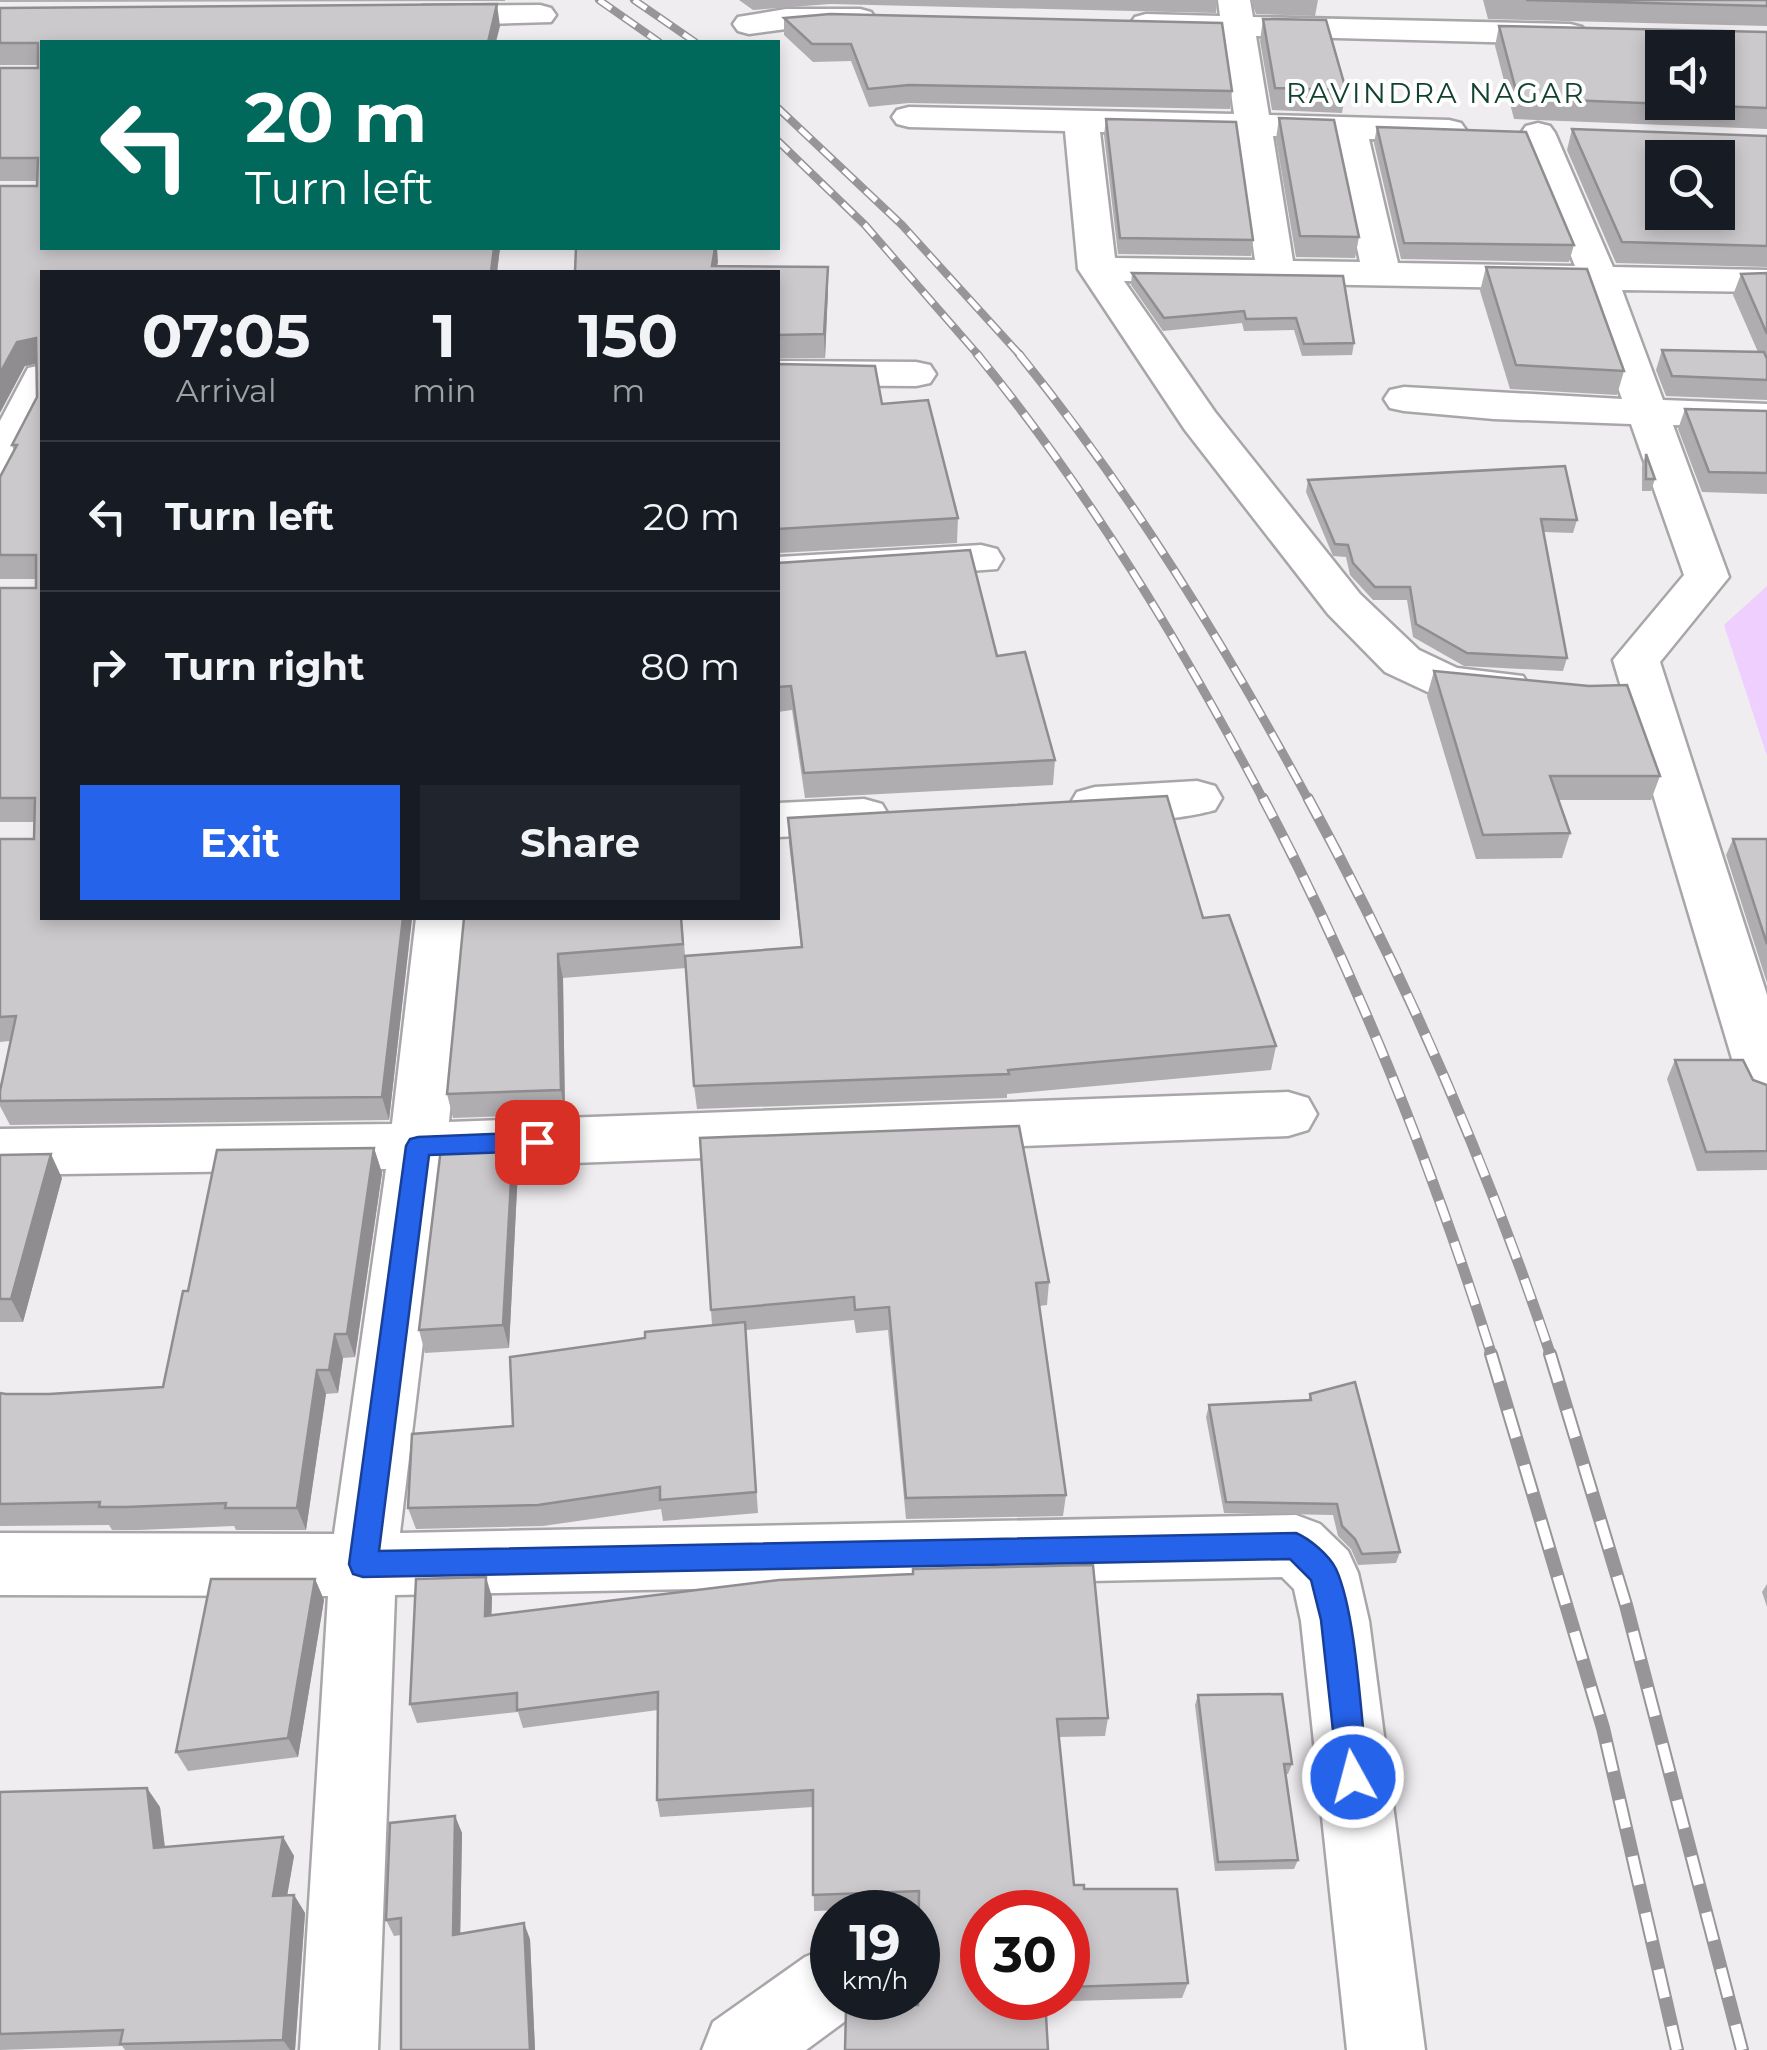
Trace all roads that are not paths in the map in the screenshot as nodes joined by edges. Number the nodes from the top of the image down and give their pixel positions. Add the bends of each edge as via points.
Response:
1 (1236, 13) edge
2 (540, 15) dead end
3 (386, 16) edge
4 (888, 19) edge
5 (749, 24) dead end
6 (1121, 24) edge
7 (1610, 36) edge
8 (909, 117) dead end
9 (1081, 119) junction
10 (1251, 124) junction
11 (1348, 127) junction
12 (1538, 134) junction
13 (1576, 135) edge
14 (1098, 269) junction
15 (1276, 272) junction
16 (1382, 274) junction
17 (1598, 277) junction
18 (1767, 281) edge
19 (0, 368) edge
20 (40, 369) edge
21 (780, 373) edge
22 (916, 374) dead end
23 (40, 381) edge
24 (1404, 399) dead end
25 (1648, 412) junction
26 (1767, 416) edge
27 (0, 464) edge
28 (981, 559) dead end
29 (780, 571) edge
30 (1644, 688) junction
31 (1543, 690) edge
32 (1596, 691) edge
33 (1197, 798) dead end
34 (1044, 806) edge
35 (911, 814) edge
36 (780, 820) edge
37 (442, 920) edge
38 (1767, 1082) edge
39 (1288, 1114) dead end
40 (418, 1146) junction
41 (0, 1152) edge
42 (0, 1564) edge
43 (363, 1564) junction
44 (810, 2000) edge
45 (339, 2050) edge
46 (740, 2050) edge
47 (1386, 2050) edge

1 - 6 street
1 - 7 street
1 - 10 street
2 - 3 street
4 - 5 street
8 - 9 street
9 - 10 street
9 - 14 street
10 - 11 street
10 - 15 street
11 - 12 street
11 - 16 street
12 - 13 street
12 - 17 street
14 - 15 street
14 - 31 street via 1200,421 1344,604 1402,660 1448,683
15 - 16 street
16 - 17 street
17 - 18 street
17 - 25 street
19 - 20 street
21 - 22 street
23 - 27 street
24 - 25 street
25 - 26 street
25 - 30 street via 1708,578 1636,660
28 - 29 street
30 - 32 street
30 - 38 street
33 - 34 street
35 - 36 street
37 - 40 street
39 - 40 street
40 - 41 street
40 - 43 street
42 - 43 street
43 - 45 street
43 - 47 street via 1296,1546 1324,1573 1335,1620
44 - 46 street

